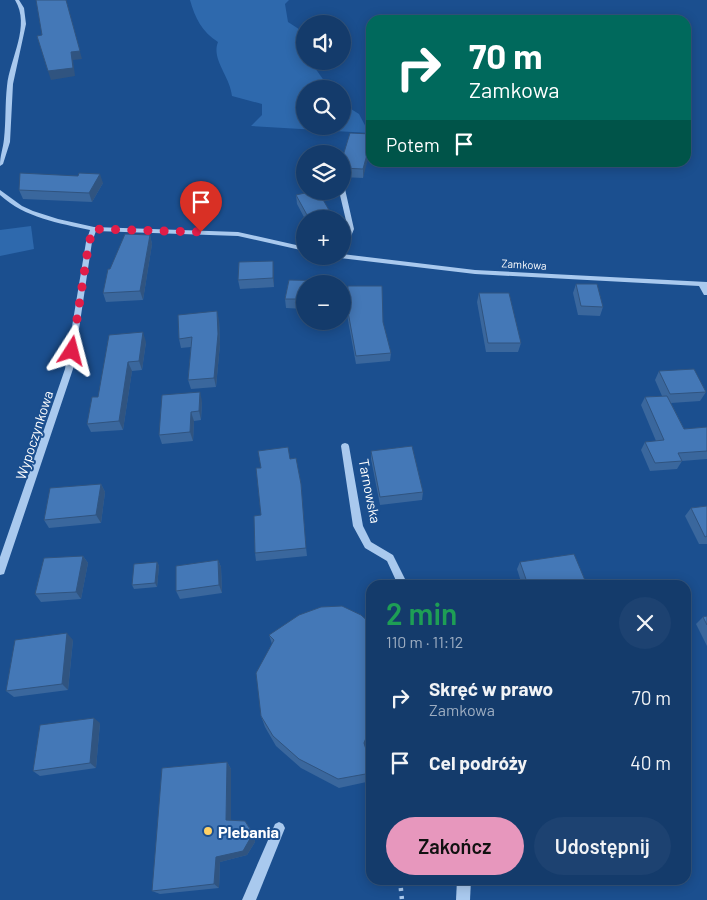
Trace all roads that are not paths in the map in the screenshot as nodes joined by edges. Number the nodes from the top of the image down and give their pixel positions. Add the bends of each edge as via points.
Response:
1 (17, 0) edge
2 (0, 164) edge
3 (0, 192) edge
4 (94, 229) junction
5 (296, 247) edge
6 (351, 257) edge
7 (705, 284) edge
8 (707, 292) edge
9 (345, 446) dead end
10 (0, 571) edge
11 (401, 580) edge
12 (278, 828) dead end
13 (464, 885) edge
14 (249, 900) edge
15 (463, 900) edge

1 - 2 street via 22,8 24,24 10,84 7,142
3 - 4 street via 22,209
4 - 5 street via 238,234
4 - 10 street, Wypoczynkowa via 89,242 69,369
6 - 7 street, Zamkowa via 474,272
7 - 8 street
9 - 11 street, Tarnowska via 358,526 368,545 390,558
12 - 14 street
13 - 15 street

